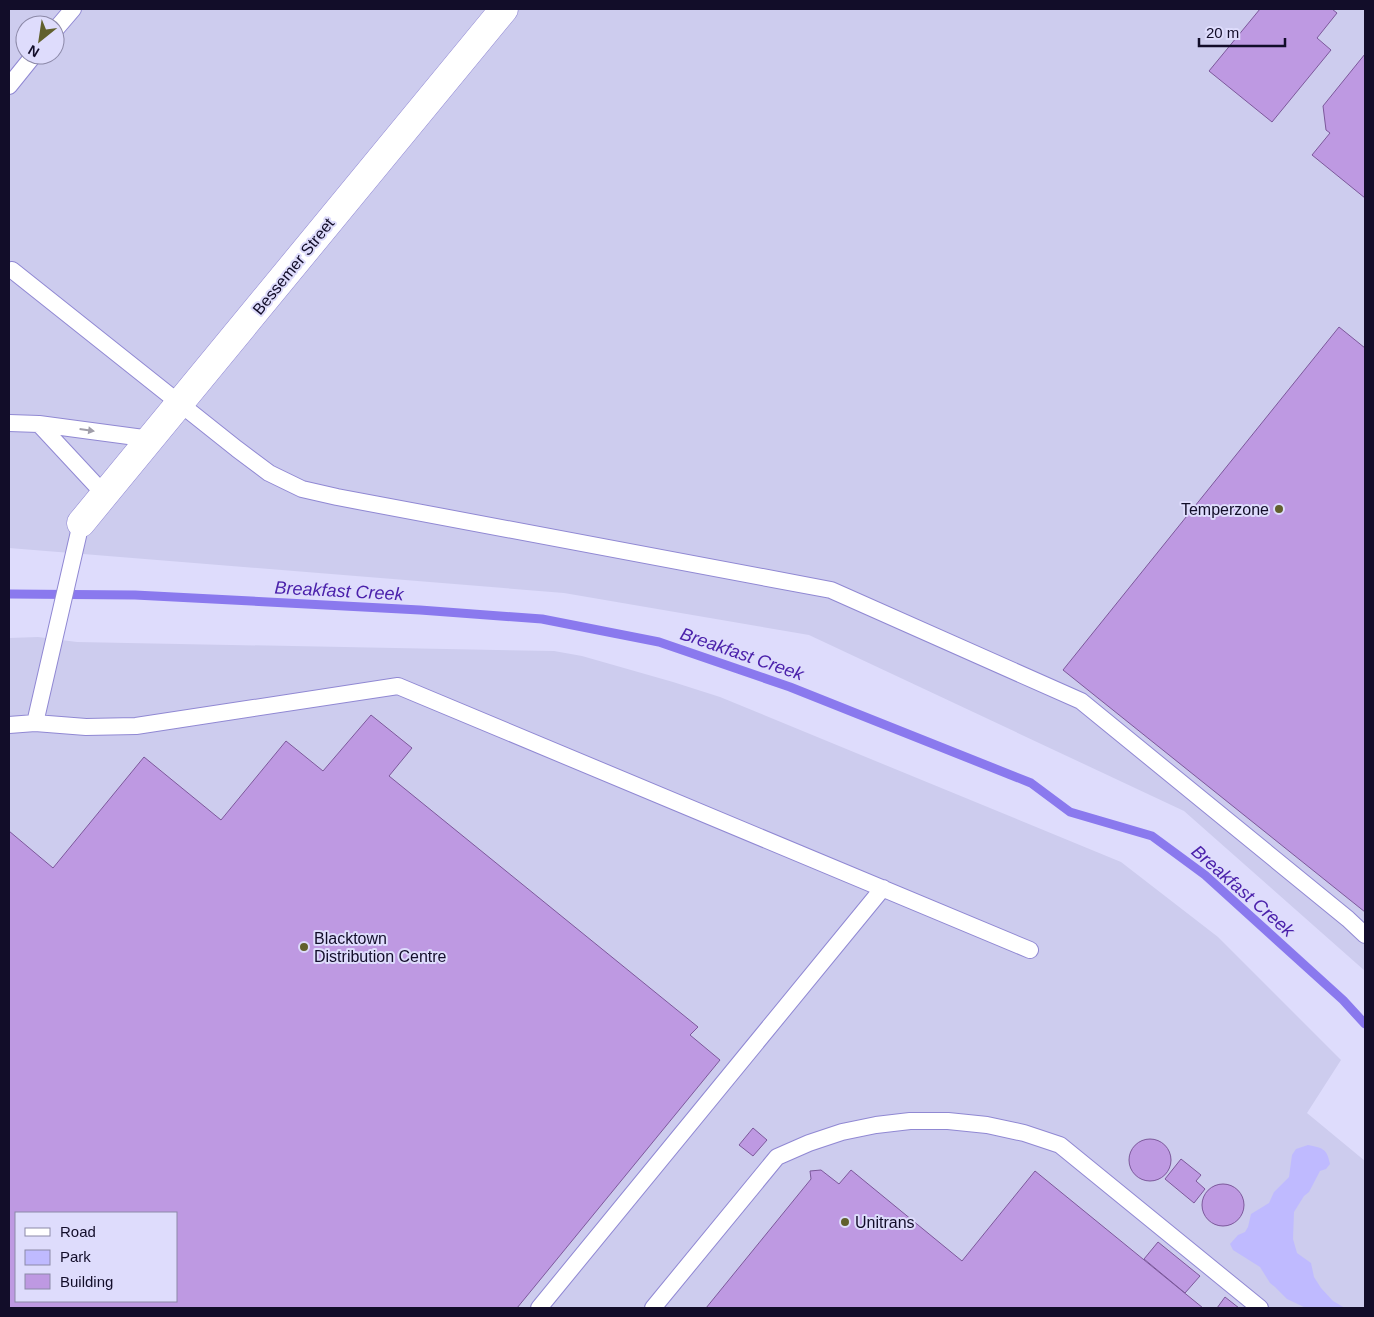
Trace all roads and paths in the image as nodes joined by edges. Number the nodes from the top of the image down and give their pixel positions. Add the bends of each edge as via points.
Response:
1 (504, 9) edge
2 (26, 65) edge
3 (9, 86) edge
4 (12, 270) dead end
5 (180, 404) junction
6 (9, 423) edge
7 (39, 424) junction
8 (150, 439) junction
9 (105, 494) junction
10 (82, 523) joint
11 (35, 723) junction
12 (9, 725) edge
13 (883, 888) junction
14 (1365, 935) edge
15 (1030, 950) dead end
16 (539, 1308) edge
17 (653, 1308) edge
18 (1260, 1308) edge

1 - 5 street, Bessemer Street
2 - 3 lane
4 - 5 lane
5 - 8 street, Bessemer Street
5 - 14 lane via 269,472 302,488 831,590 1072,697 1089,707
6 - 7 lane
7 -> 8 lane
7 - 9 lane
8 - 9 street, Bessemer Street
9 - 10 street, Bessemer Street
10 - 11 lane
11 - 12 lane
11 - 13 lane via 136,726 398,686
13 - 15 lane
13 - 16 lane
17 - 18 lane via 777,1157 842,1132 910,1121 948,1121 1024,1133 1060,1145

